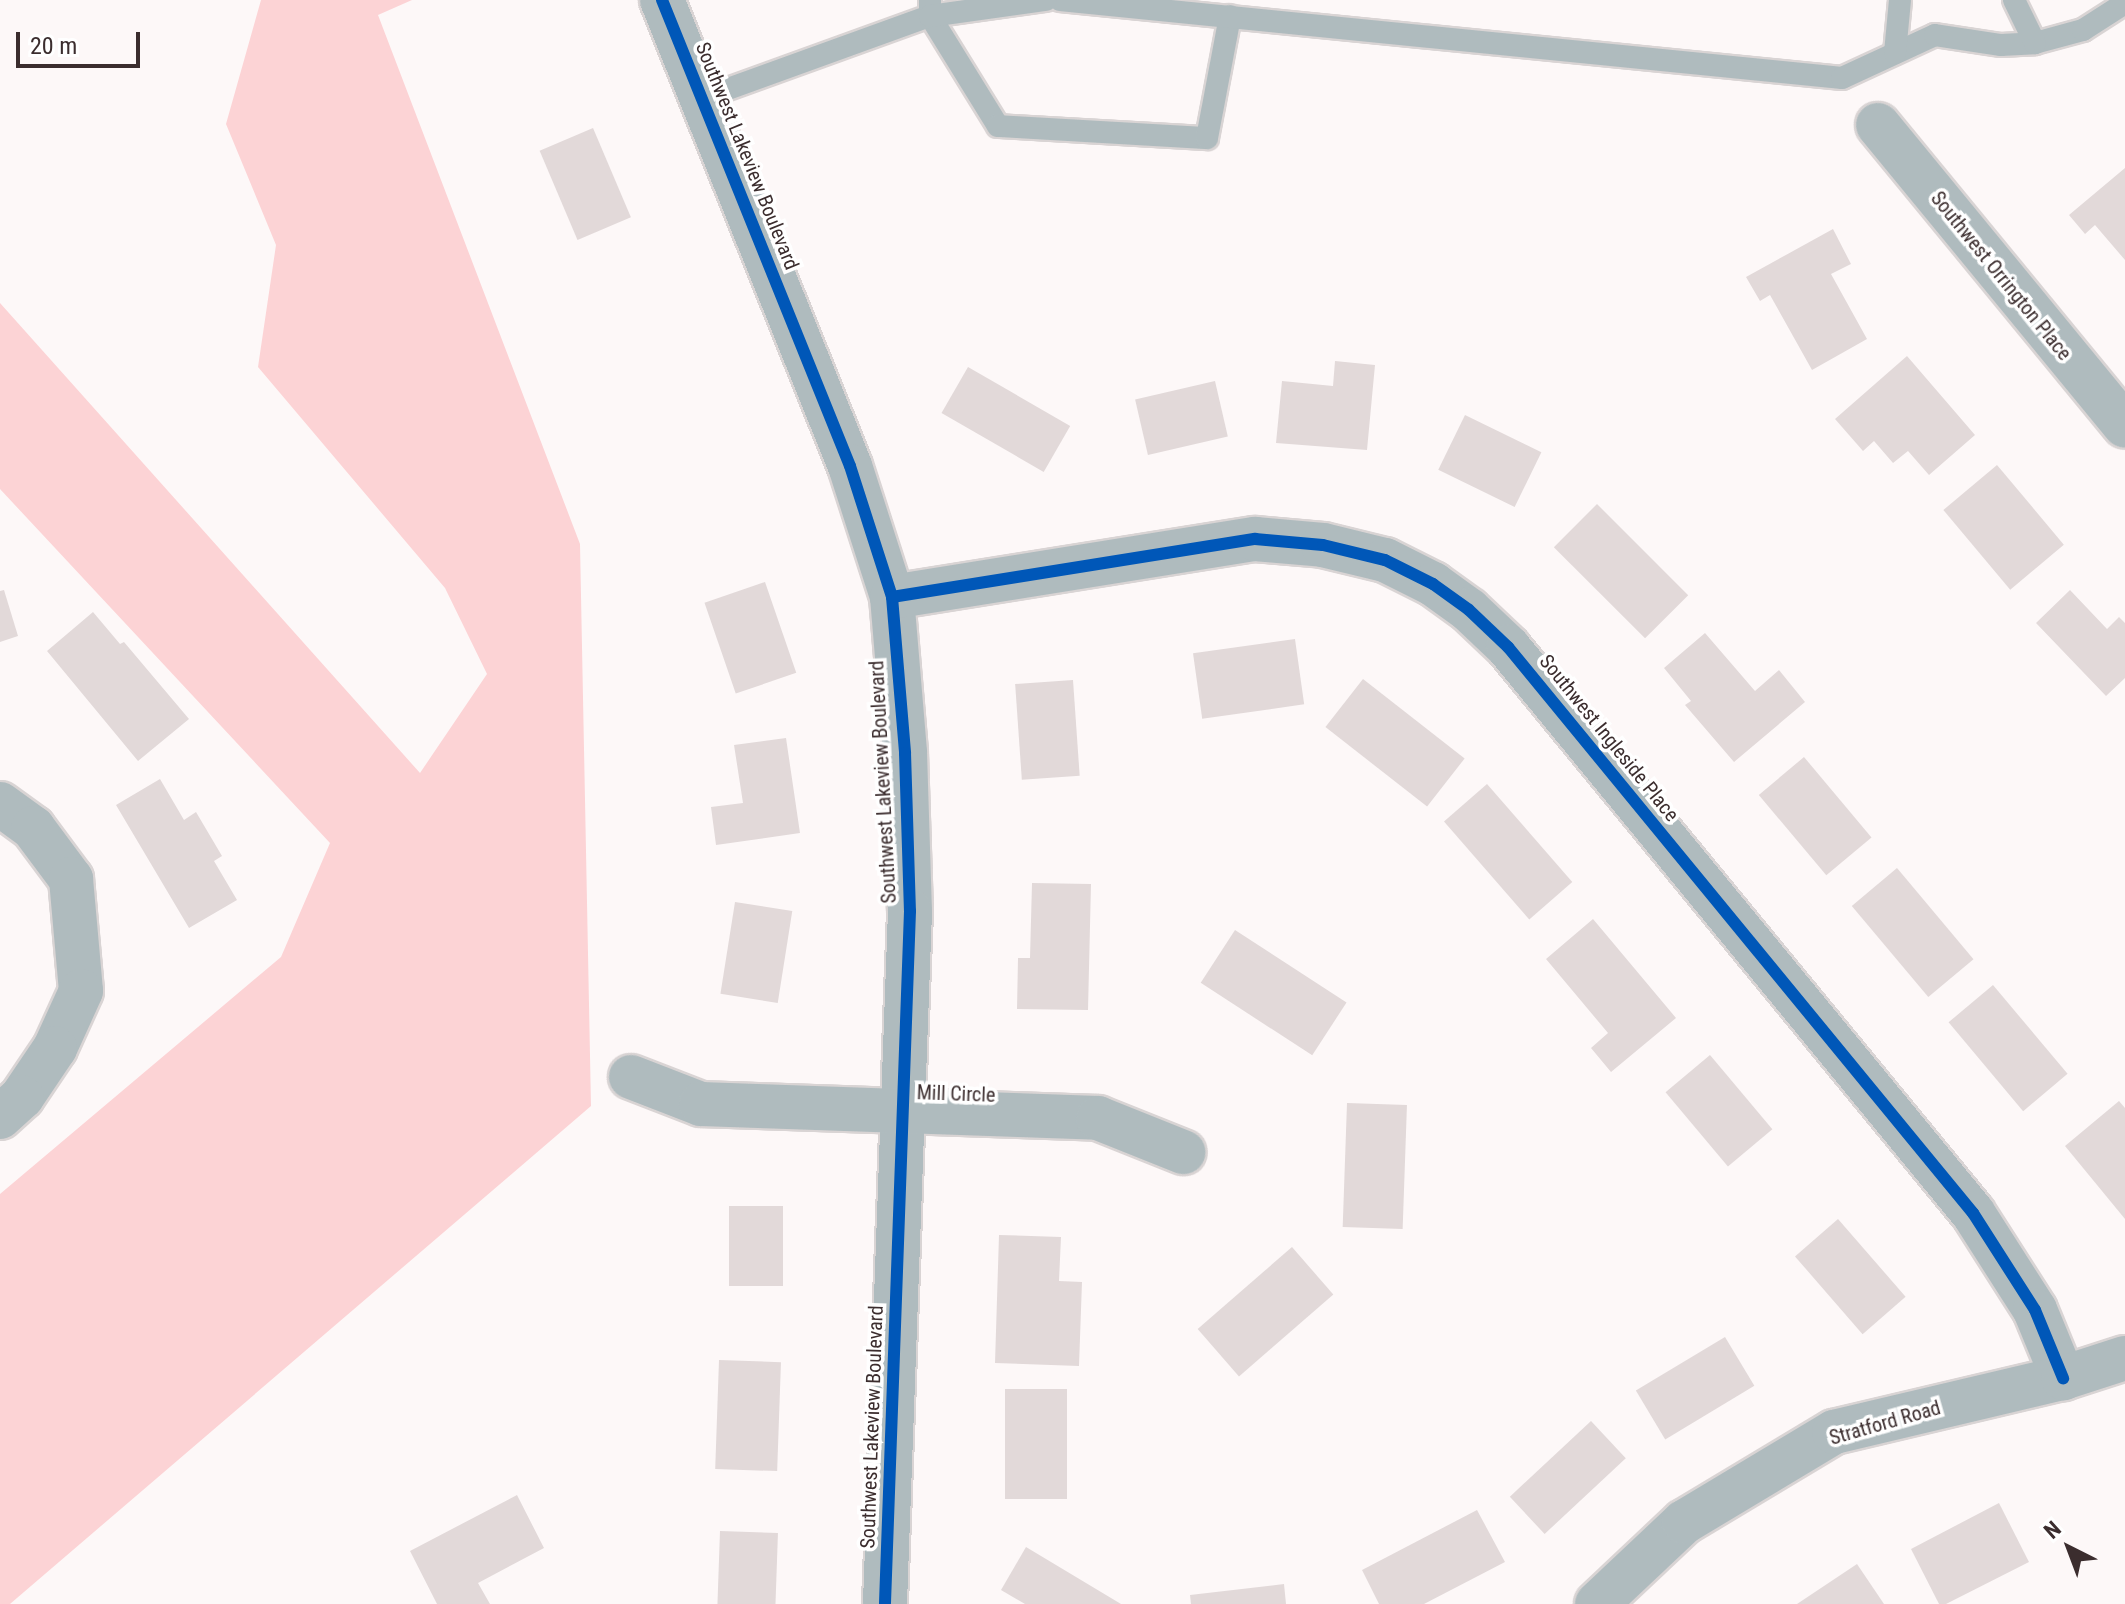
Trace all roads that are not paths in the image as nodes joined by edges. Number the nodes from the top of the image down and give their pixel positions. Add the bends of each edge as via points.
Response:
1 (662, 0) edge
2 (1046, 0) edge
3 (1060, 0) edge
4 (1900, 0) edge
5 (2014, 0) edge
6 (2125, 3) edge
7 (930, 8) edge
8 (1230, 16) junction
9 (2035, 43) junction
10 (1895, 53) junction
11 (703, 98) junction
12 (1878, 125) dead end
13 (2125, 426) edge
14 (892, 597) junction
15 (0, 804) edge
16 (631, 1077) dead end
17 (904, 1113) junction
18 (0, 1117) edge
19 (1183, 1152) dead end
20 (2125, 1358) edge
21 (2063, 1378) junction
22 (885, 1604) edge
23 (1597, 1604) edge

1 - 11 street, Southwest Lakeview Boulevard
2 - 7 lane
3 - 8 lane
4 - 10 lane
5 - 9 lane
6 - 9 lane via 2083,30
7 - 8 lane via 998,126 1207,138
7 - 11 lane
8 - 10 lane via 1842,78
9 - 10 lane via 2001,45 1935,35
11 - 14 street, Southwest Lakeview Boulevard via 850,466
12 - 13 street, Southwest Orrington Place
14 - 17 street, Southwest Lakeview Boulevard via 905,753 910,911
14 - 21 street, Southwest Ingleside Place via 1255,539 1323,545 1385,560 1433,584 1508,647 1973,1213 2035,1310
15 - 18 street via 33,828 71,879 81,991 55,1048 22,1097
16 - 17 street, Mill Circle via 701,1104
17 - 19 street, Mill Circle via 1098,1118
17 - 22 street, Southwest Lakeview Boulevard
20 - 21 street, Stratford Road
21 - 23 street, Stratford Road via 1834,1432 1684,1522

